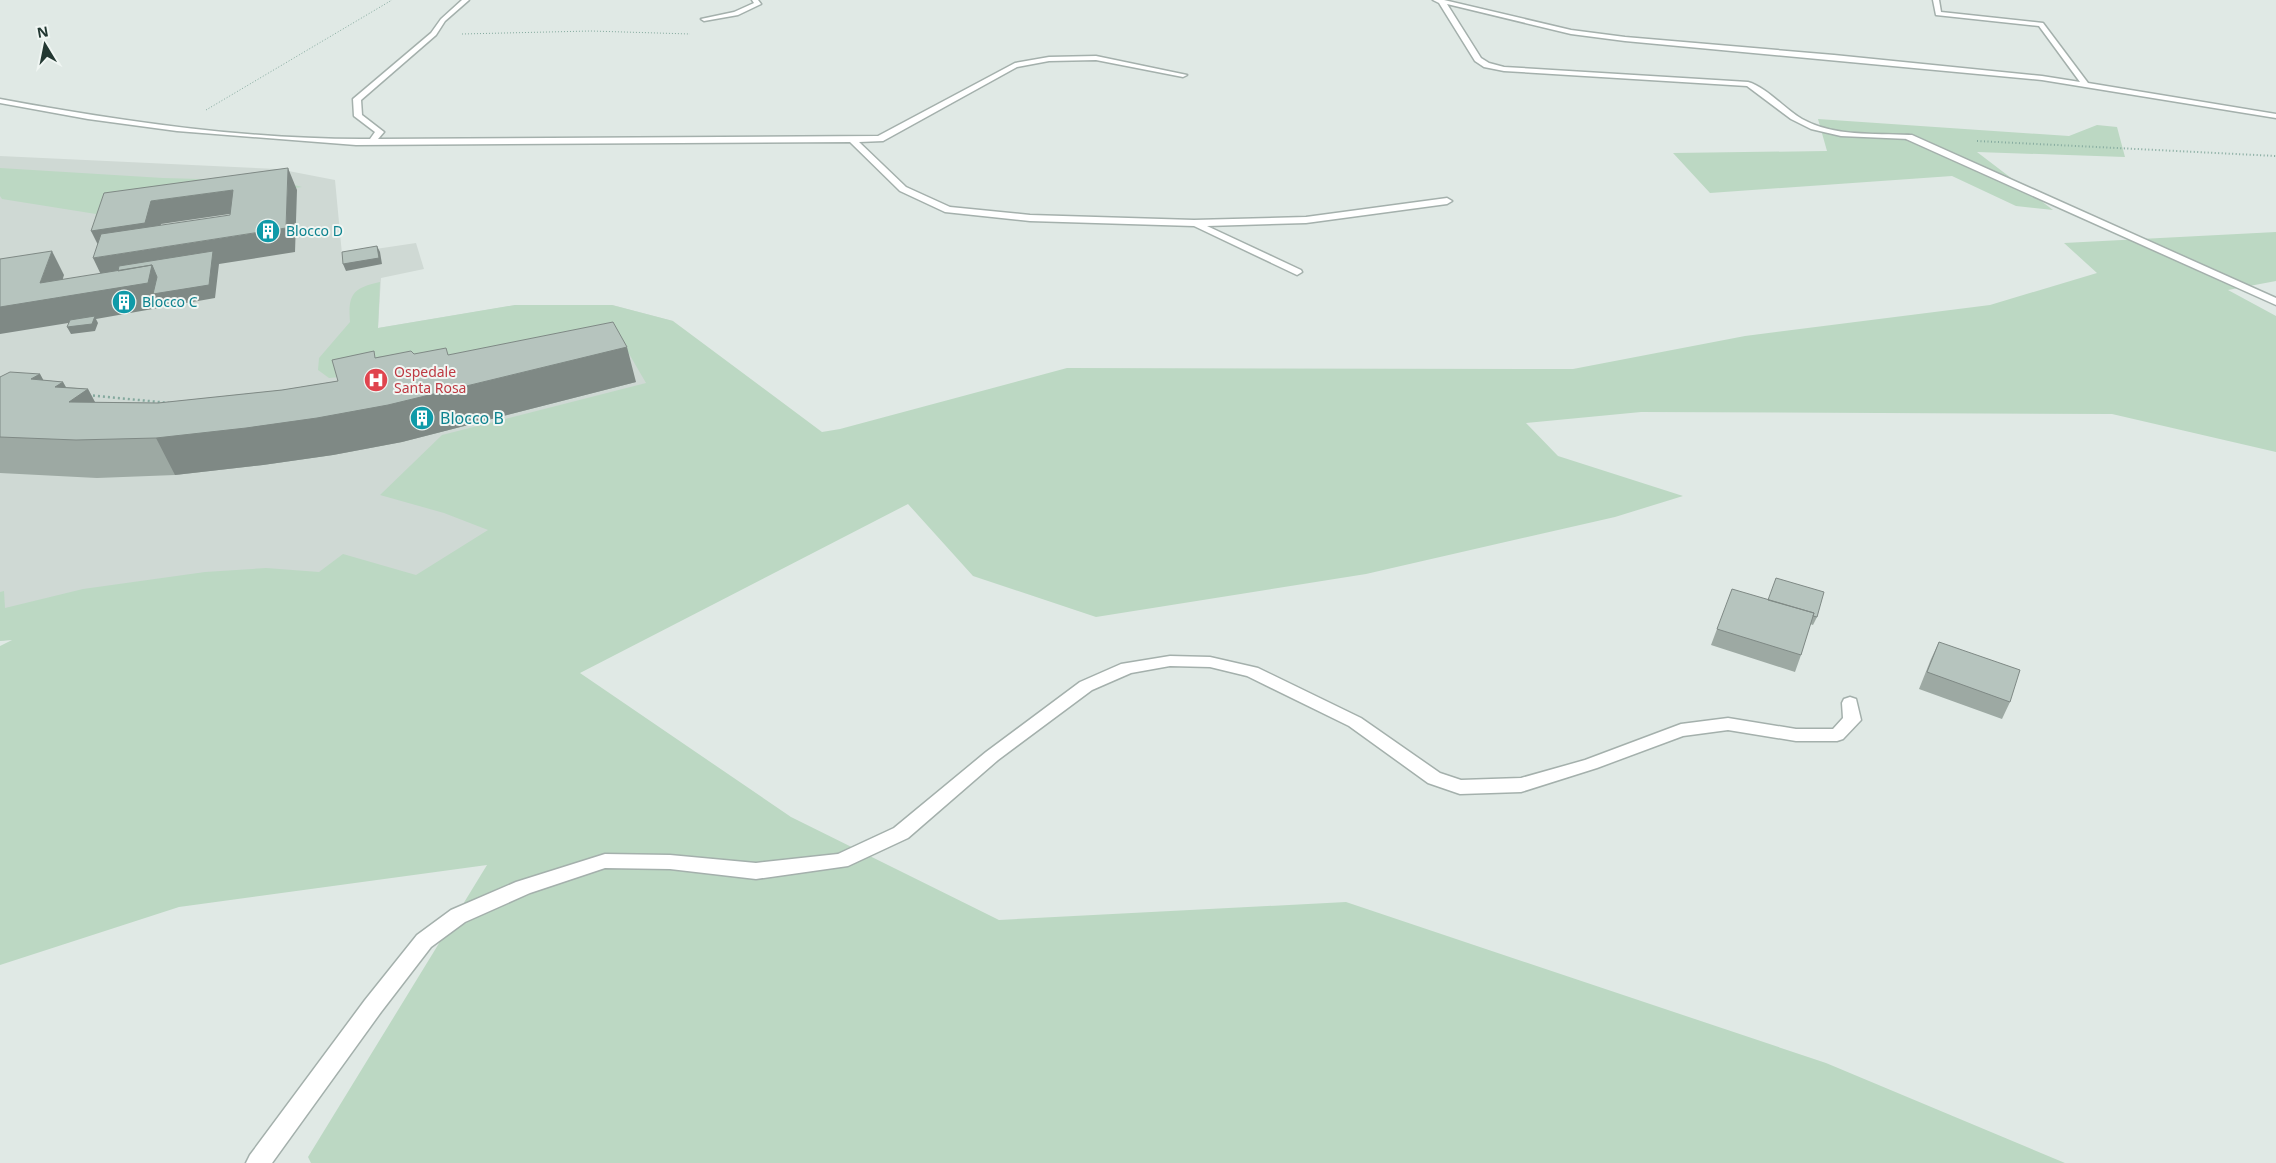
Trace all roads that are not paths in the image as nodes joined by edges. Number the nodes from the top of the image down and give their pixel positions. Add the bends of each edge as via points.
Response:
1 (466, 0) edge
2 (756, 0) edge
3 (1936, 0) edge
4 (1439, 1) edge
5 (704, 19) dead end
6 (1183, 75) dead end
7 (2085, 84) junction
8 (0, 101) edge
9 (2276, 116) edge
10 (852, 139) junction
11 (372, 142) junction
12 (1447, 201) dead end
13 (1194, 223) junction
14 (1297, 272) dead end
15 (2276, 302) edge
16 (1850, 703) dead end
17 (258, 1163) edge

1 - 11 street via 443,20 434,34 357,99 358,116 380,132
2 - 5 street via 758,4 736,14
3 - 7 street via 1938,14 2041,24
4 - 7 street via 1589,35 1963,69
4 - 15 street via 1478,59 1487,65 1557,74 1748,84 1817,130 1910,137
6 - 10 street via 1096,58 1049,59 1015,66 880,139
7 - 9 street
8 - 11 street via 66,114 178,128 297,140
10 - 11 street
10 - 13 street via 903,189 948,210 1030,218
12 - 13 street via 1306,220
13 - 14 street
16 - 17 street via 1852,720 1837,735 1796,735 1728,724 1680,730 1591,764 1521,785 1460,787 1434,778 1355,722 1252,672 1210,662 1170,661 1127,668 1086,686 992,756 901,833 841,861 756,871 670,862 605,861 524,887 458,916 424,941

